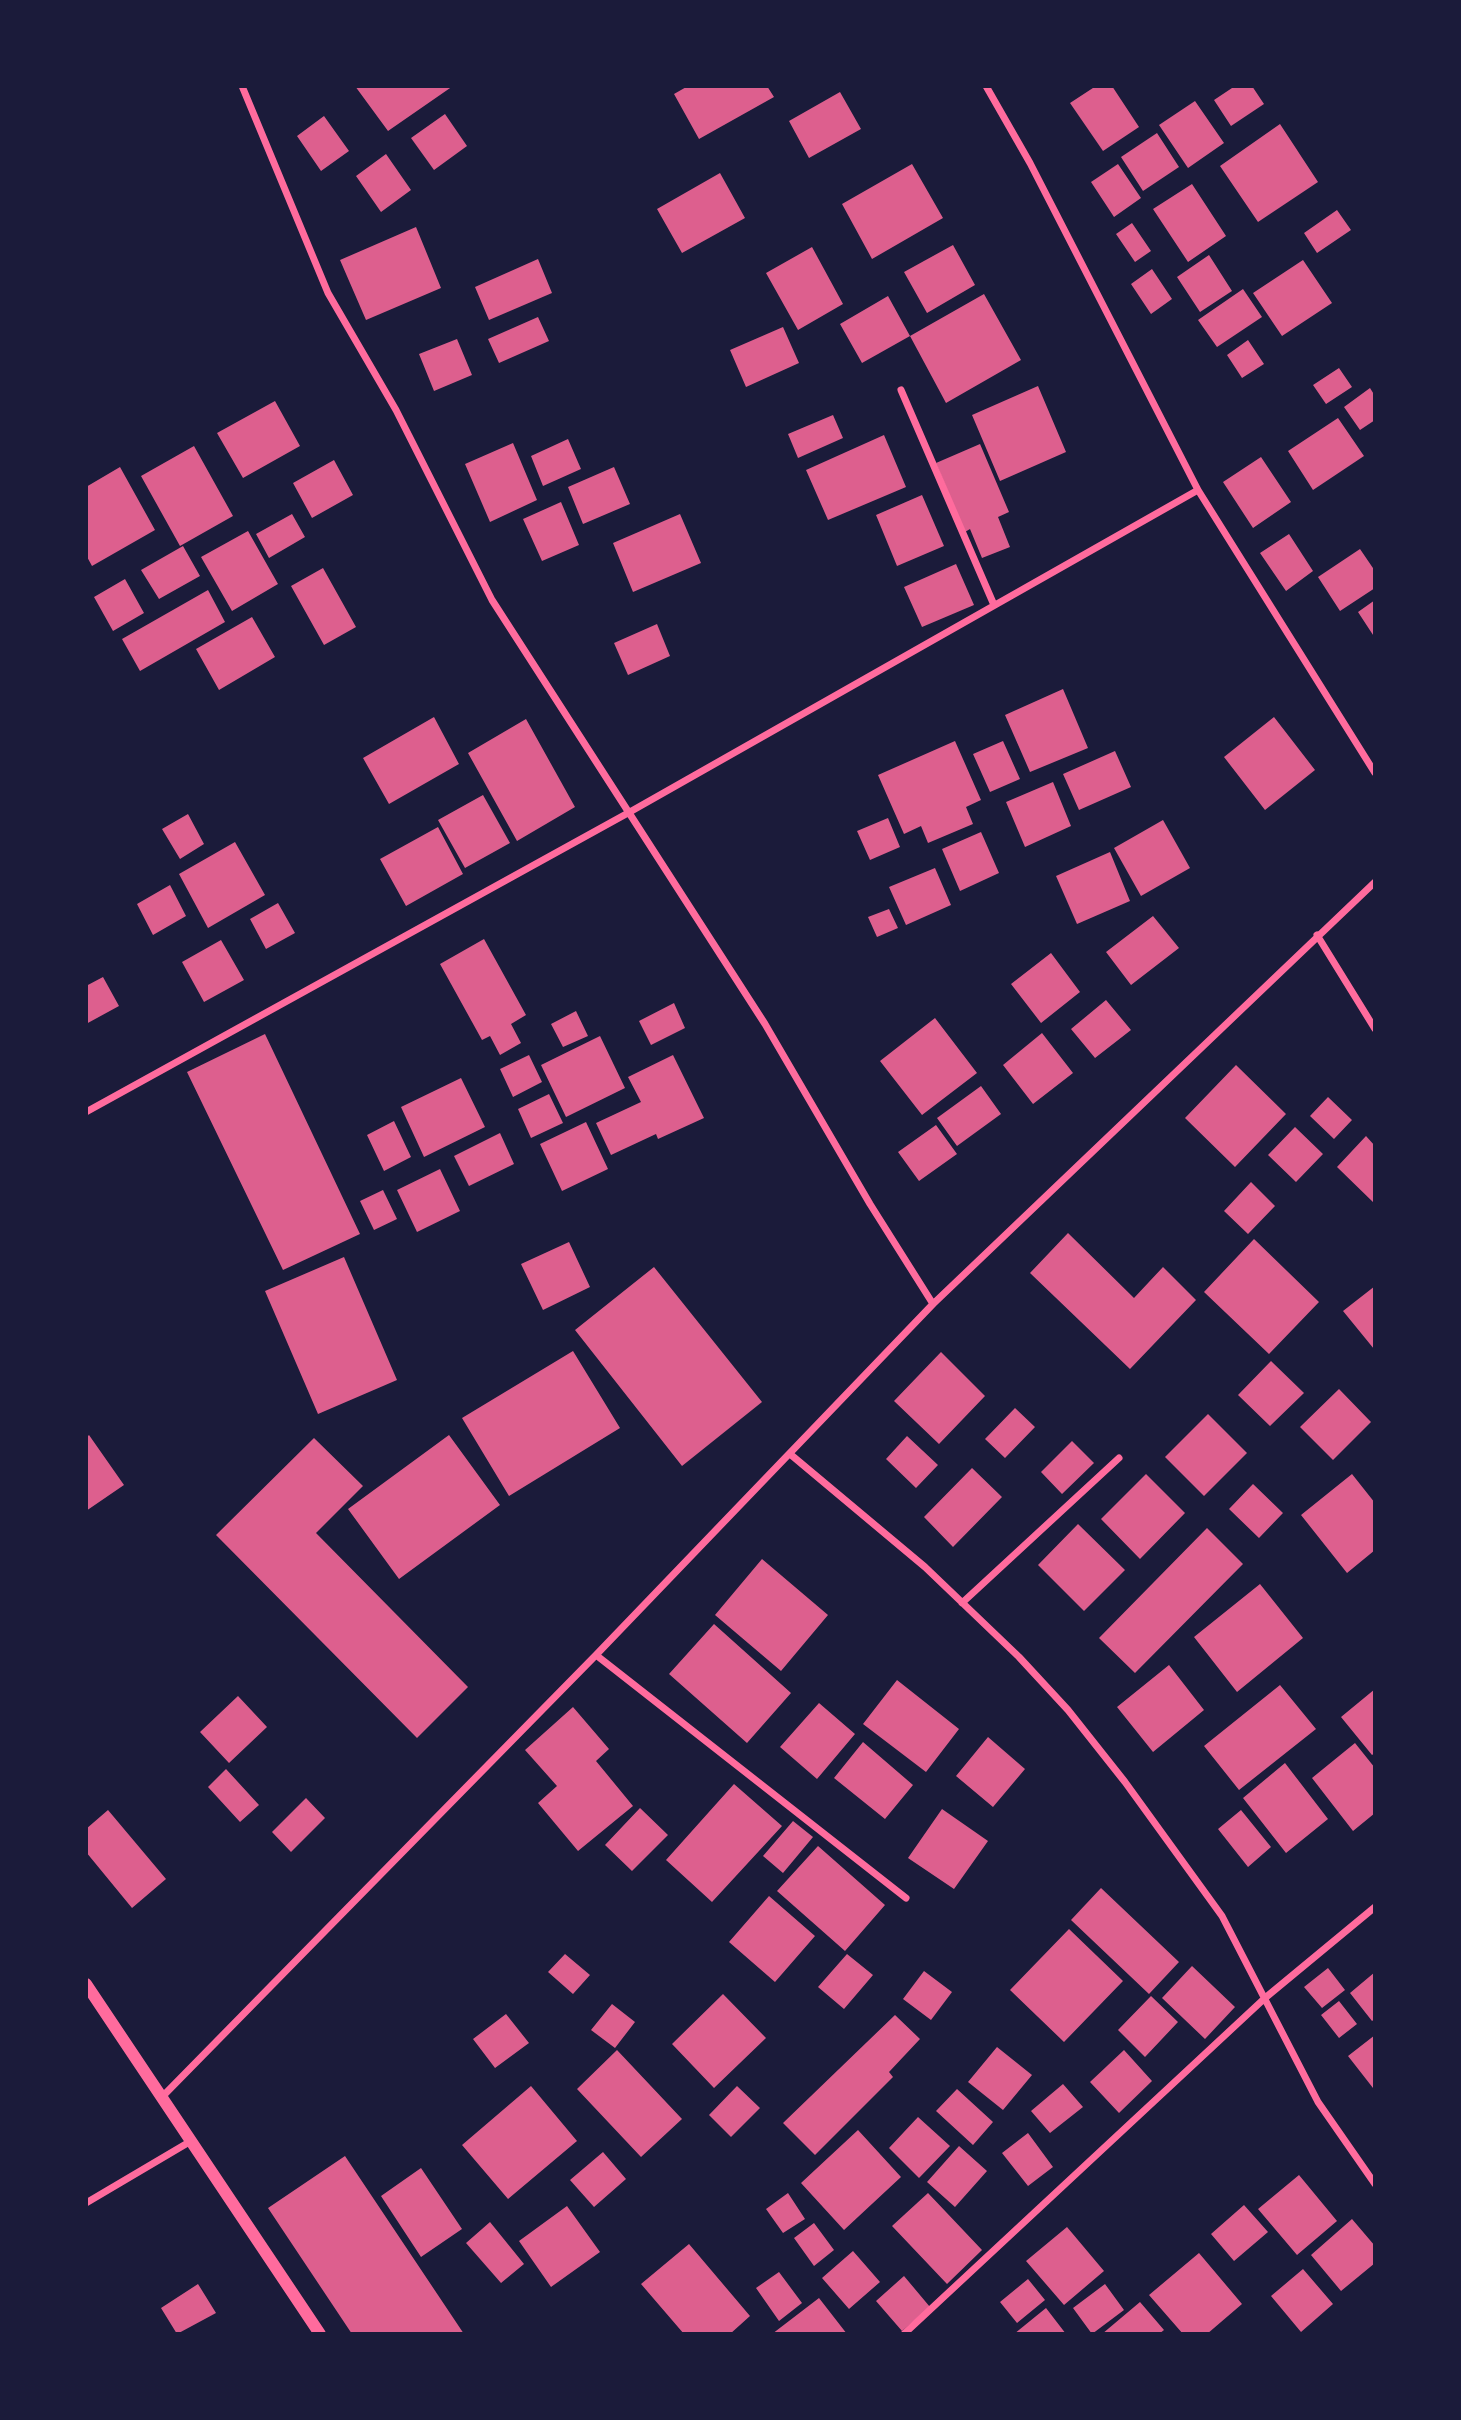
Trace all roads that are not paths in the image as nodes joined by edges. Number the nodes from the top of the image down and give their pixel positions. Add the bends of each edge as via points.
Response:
1 (242, 86) edge
2 (986, 86) edge
3 (901, 390) dead end
4 (1198, 490) junction
5 (994, 605) junction
6 (1375, 773) edge
7 (628, 813) junction
8 (1375, 882) edge
9 (1317, 935) junction
10 (1375, 1028) edge
11 (86, 1112) edge
12 (933, 1304) junction
13 (790, 1454) junction
14 (1119, 1458) dead end
15 (962, 1603) junction
16 (596, 1655) junction
17 (906, 1898) dead end
18 (1375, 1907) edge
19 (86, 1984) edge
20 (1265, 1998) junction
21 (162, 2097) junction
22 (191, 2141) junction
23 (1375, 2184) edge
24 (86, 2203) edge
25 (320, 2334) edge
26 (904, 2334) edge

1 - 7 street via 328,293 396,410 492,600
2 - 4 street
3 - 5 street
4 - 5 street
4 - 6 street
5 - 7 street
7 - 11 street
7 - 12 street via 765,1024
8 - 9 street
9 - 10 street
9 - 12 street
12 - 13 street
13 - 15 street via 874,1522
13 - 16 street
14 - 15 street
15 - 20 street via 1068,1710 1125,1782 1222,1916
16 - 17 street
16 - 21 street
18 - 20 street
19 - 21 street
20 - 23 street via 1318,2102
20 - 26 street
21 - 22 street
22 - 24 street
22 - 25 street

